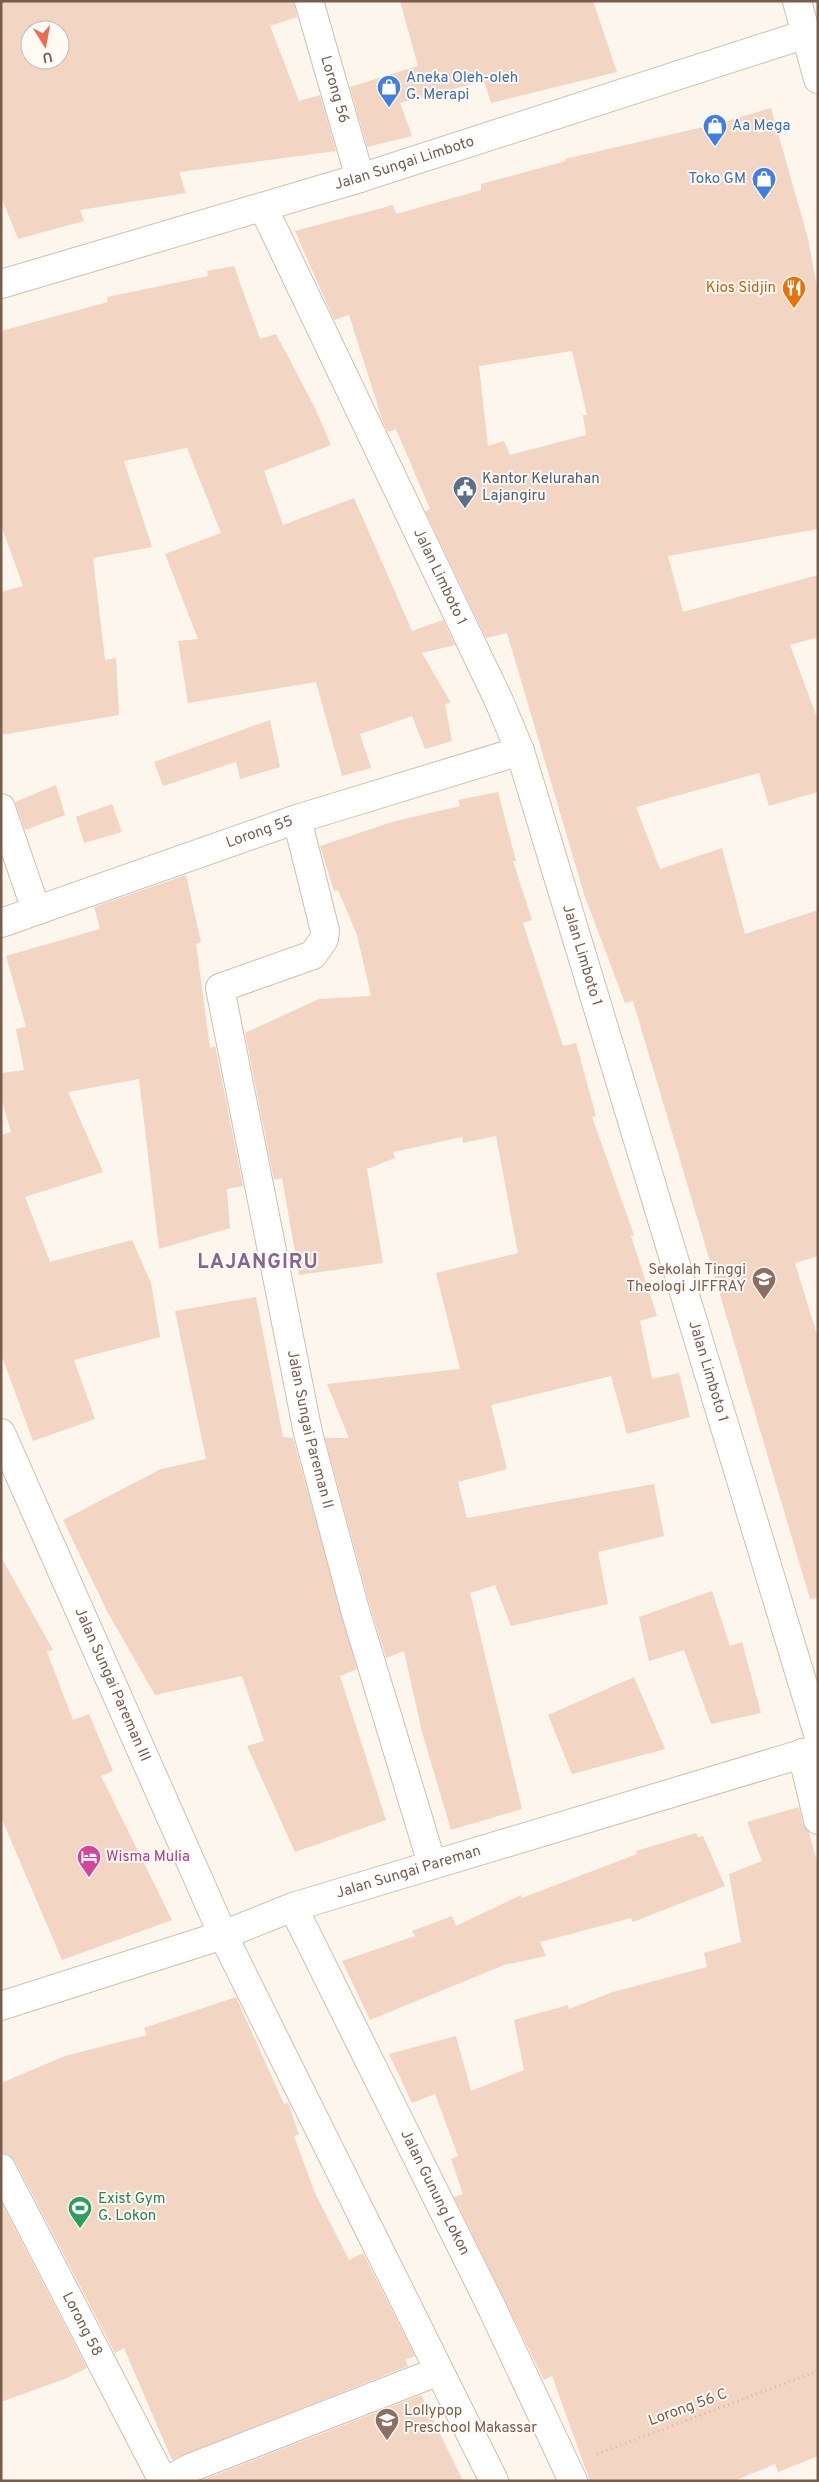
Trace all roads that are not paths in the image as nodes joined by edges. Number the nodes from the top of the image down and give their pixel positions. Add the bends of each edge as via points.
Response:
1 (309, 1) edge
2 (797, 1) edge
3 (806, 34) junction
4 (818, 79) edge
5 (360, 178) junction
6 (263, 207) junction
7 (1, 284) edge
8 (520, 751) junction
9 (1, 808) edge
10 (297, 819) junction
11 (36, 910) junction
12 (1, 923) edge
13 (1, 1433) edge
14 (813, 1745) edge
15 (818, 1820) edge
16 (432, 1864) junction
17 (293, 1908) junction
18 (223, 1935) junction
19 (1, 2006) edge
20 (1, 2168) edge
21 (439, 2371) junction
22 (570, 2473) edge
23 (163, 2481) edge
24 (167, 2481) edge
25 (494, 2481) edge

1 - 5 street, Lorong 56
2 - 3 street
3 - 4 street
3 - 5 street, Jalan Sungai Limboto
5 - 6 street, Jalan Sungai Limboto
6 - 7 street, Jalan Sungai Limboto
6 - 8 street, Jalan Limboto 1
8 - 10 street, Lorong 55
8 - 14 street, Jalan Limboto 1
9 - 11 street
10 - 11 street, Lorong 55
10 - 16 street, Jalan Sungai Pareman II via 325,931 324,940 313,955 220,988 308,1433 355,1610
11 - 12 street, Lorong 55
13 - 18 street, Jalan Sungai Pareman III
14 - 15 street, Jalan Limboto 1
14 - 16 street, Jalan Sungai Pareman
16 - 17 street, Jalan Sungai Pareman
17 - 18 street, Jalan Sungai Pareman
17 - 22 street, Jalan Gunung Lokon via 493,2310
18 - 19 street, Jalan Sungai Pareman
18 - 21 street
20 - 23 street, Lorong 58
21 - 24 street via 190,2468
21 - 25 street

